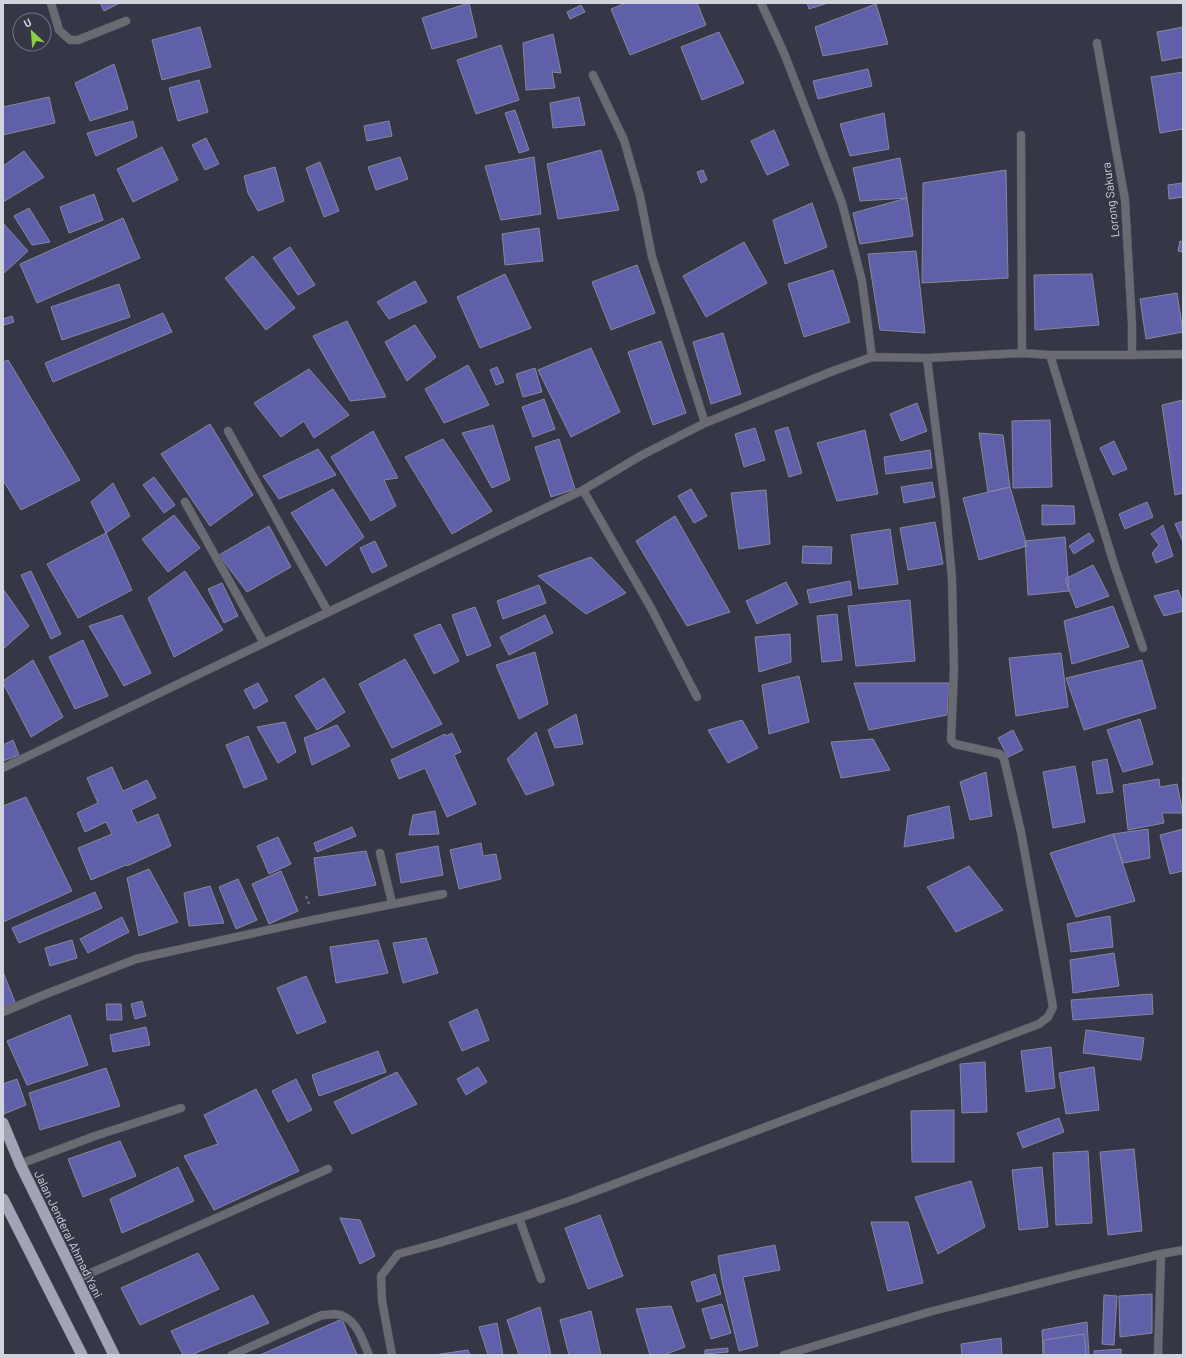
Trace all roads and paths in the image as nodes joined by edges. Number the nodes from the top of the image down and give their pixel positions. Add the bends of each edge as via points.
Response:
1 (51, 3) edge
2 (761, 3) edge
3 (126, 21) dead end
4 (1097, 43) dead end
5 (593, 75) dead end
6 (1022, 135) dead end
7 (1022, 353) junction
8 (1183, 354) edge
9 (1050, 355) junction
10 (1132, 356) junction
11 (872, 357) junction
12 (927, 358) junction
13 (705, 423) junction
14 (228, 431) dead end
15 (583, 490) junction
16 (185, 502) dead end
17 (328, 612) junction
18 (264, 643) junction
19 (1143, 648) dead end
20 (698, 697) dead end
21 (3, 768) edge
22 (380, 853) dead end
23 (443, 894) dead end
24 (392, 904) junction
25 (3, 1012) edge
26 (181, 1108) dead end
27 (3, 1123) edge
28 (20, 1164) junction
29 (328, 1168) dead end
30 (3, 1199) edge
31 (519, 1218) junction
32 (1183, 1250) edge
33 (1161, 1254) junction
34 (77, 1279) junction
35 (541, 1279) dead end
36 (82, 1355) edge
37 (114, 1355) edge
38 (232, 1355) edge
39 (369, 1355) edge
40 (392, 1355) edge
41 (784, 1355) edge
42 (1158, 1355) edge

1 - 3 street via 59,30 70,40 78,40
2 - 11 street via 784,53 842,203 862,281
4 - 10 street, Lorong Sakura via 1125,200
5 - 13 street via 624,140 640,196 652,257
6 - 7 street
7 - 9 street
7 - 12 street
8 - 10 street
9 - 10 street
9 - 19 street via 1114,567
11 - 12 street
11 - 13 street
12 - 31 street via 952,579 954,670 951,740 955,744 1000,754 1004,759 1053,1007 1048,1017 1039,1024
13 - 15 street via 642,455
14 - 17 street
15 - 17 street
15 - 20 street via 651,608
16 - 18 street
17 - 18 street
18 - 21 street
22 - 24 street
23 - 24 street
24 - 25 street via 136,959
26 - 28 street
27 - 28 highway, Jalan Jenderal Ahmad Yani
28 - 34 highway, Jalan Jenderal Ahmad Yani
29 - 34 street
30 - 36 highway
31 - 35 street
31 - 40 street via 398,1254 381,1276 382,1301
32 - 33 street
33 - 41 street via 929,1312
33 - 42 street
34 - 37 highway, Jalan Jenderal Ahmad Yani
38 - 39 street via 322,1315 336,1314 357,1328

